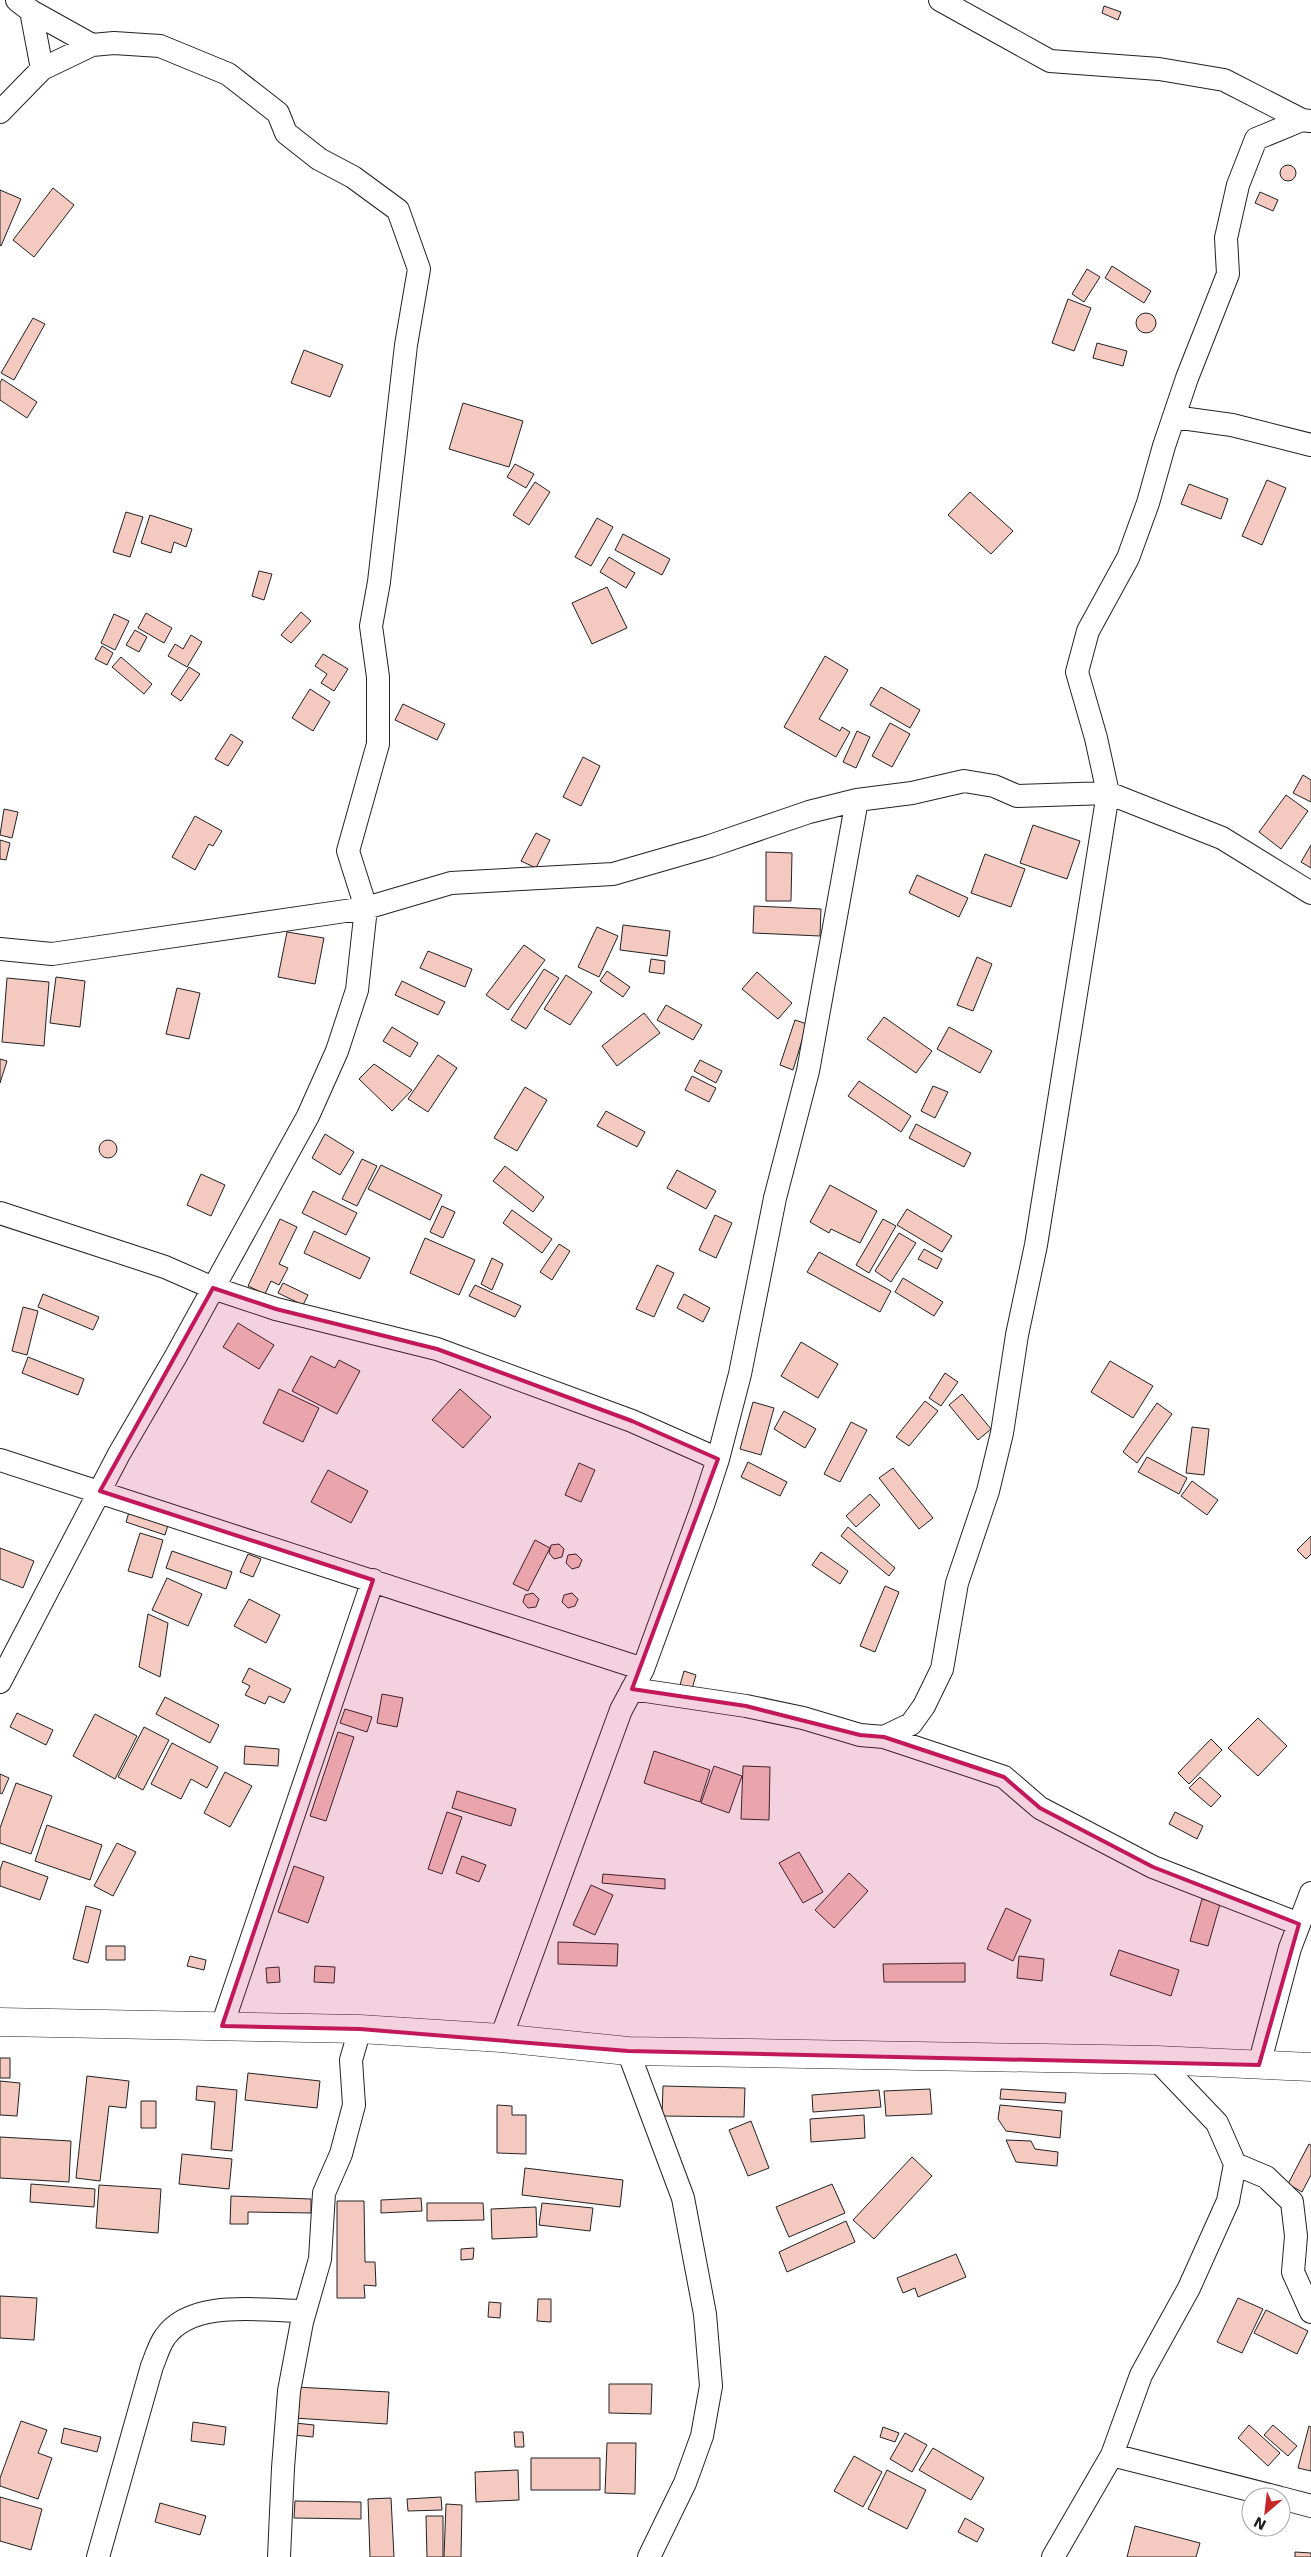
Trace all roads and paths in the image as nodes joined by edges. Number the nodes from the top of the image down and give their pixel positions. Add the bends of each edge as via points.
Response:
1 (940, 0) edge
2 (24, 6) edge
3 (92, 45) junction
4 (42, 69) junction
5 (0, 112) edge
6 (1307, 120) edge
7 (1174, 417) junction
8 (1311, 445) edge
9 (1108, 793) junction
10 (856, 800) junction
11 (1311, 893) edge
12 (366, 908) junction
13 (0, 949) edge
14 (0, 1213) edge
15 (213, 1288) junction
16 (718, 1459) junction
17 (0, 1460) edge
18 (100, 1491) junction
19 (372, 1580) junction
20 (642, 1669) junction
21 (0, 1682) edge
22 (632, 1689) junction
23 (884, 1737) junction
24 (1311, 1893) edge
25 (1299, 1924) junction
26 (0, 2022) edge
27 (222, 2026) junction
28 (360, 2029) junction
29 (501, 2038) junction
30 (628, 2051) junction
31 (1157, 2060) junction
32 (1259, 2065) junction
33 (1311, 2067) edge
34 (1235, 2164) junction
35 (304, 2311) junction
36 (1311, 2312) edge
37 (1112, 2454) junction
38 (1241, 2488) edge
39 (1291, 2501) edge
40 (1311, 2506) edge
41 (98, 2557) edge
42 (279, 2557) edge
43 (649, 2557) edge
44 (1053, 2557) edge

1 - 6 street via 1050,61 1160,69 1224,80
2 - 3 street
2 - 4 street
3 - 4 street
3 - 12 street via 160,46 228,74 278,113 286,133 319,159 353,177 398,210 419,269 406,345 371,626 378,677 378,744 348,851
4 - 5 street
6 - 7 street via 1256,139 1238,184 1226,238 1228,274
7 - 8 street via 1232,425
7 - 9 street via 1128,558 1088,630 1076,672
9 - 10 street via 1017,796 994,786 964,781 912,793
9 - 11 street via 1222,838
9 - 23 street via 1036,1245 1017,1335 1002,1433 988,1491 957,1582 942,1669 911,1724
10 - 12 street via 614,874 451,883
10 - 16 street via 808,1071 775,1198 740,1374
12 - 13 street via 52,954
12 - 15 street via 357,990 337,1051 308,1116
14 - 15 street via 165,1267
15 - 16 street via 276,1309 437,1349 632,1421
15 - 18 street
16 - 20 street
17 - 18 street
18 - 19 street
18 - 21 street
19 - 20 street
19 - 27 street
20 - 22 street
22 - 23 street via 746,1706 860,1735
22 - 29 street via 621,1710
23 - 25 street via 1004,1777 1040,1808 1153,1867
24 - 25 street
25 - 32 street
26 - 27 street
27 - 28 street
28 - 29 street
28 - 35 street via 351,2060 354,2105 341,2154 324,2193 320,2260
29 - 30 street
30 - 31 street
30 - 43 street via 683,2198 705,2314 711,2386 702,2436 685,2483
31 - 32 street
31 - 34 street via 1217,2123
32 - 33 street
34 - 36 street via 1266,2177 1292,2202 1296,2236 1293,2272
34 - 37 street via 1228,2201 1189,2288 1141,2375
35 - 41 street via 218,2310 198,2313 165,2337 152,2366
35 - 42 street via 289,2391
37 - 38 street
37 - 44 street
39 - 40 street

